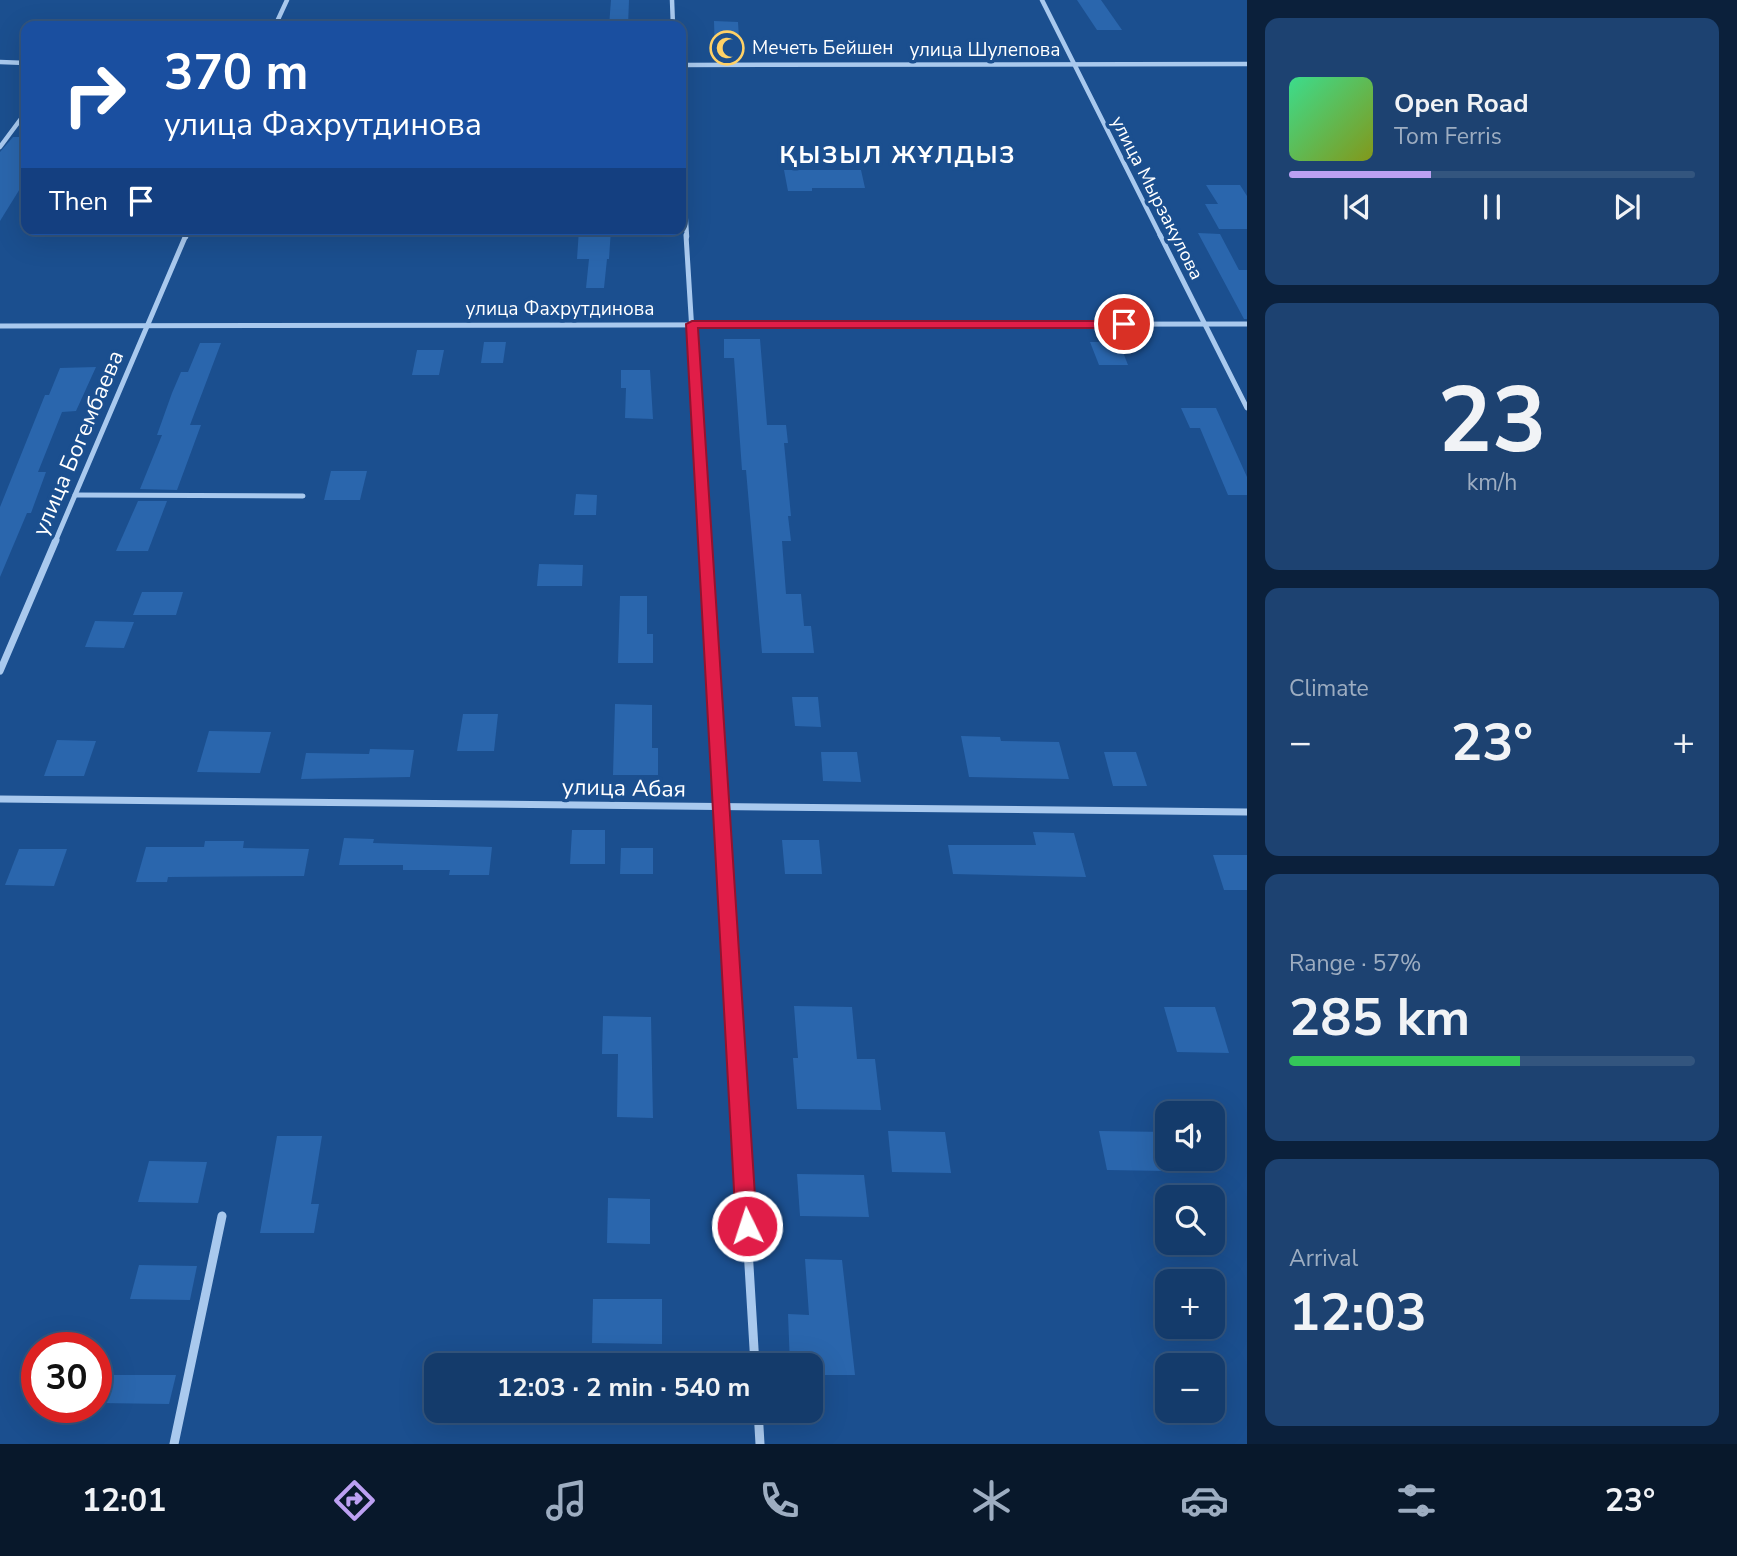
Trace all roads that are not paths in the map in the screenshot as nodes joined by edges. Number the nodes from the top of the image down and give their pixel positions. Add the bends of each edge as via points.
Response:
1 (287, 0) edge
2 (672, 0) edge
3 (1042, 0) edge
4 (277, 21) edge
5 (673, 21) edge
6 (0, 62) edge
7 (21, 62) edge
8 (1074, 64) junction
9 (1247, 64) edge
10 (686, 65) edge
11 (21, 119) edge
12 (0, 147) edge
13 (686, 227) edge
14 (186, 235) edge
15 (692, 324) junction
16 (1205, 324) junction
17 (1247, 324) edge
18 (148, 325) junction
19 (0, 326) edge
20 (1247, 408) edge
21 (75, 495) junction
22 (303, 496) dead end
23 (0, 671) edge
24 (0, 799) edge
25 (721, 808) junction
26 (1247, 812) edge
27 (222, 1216) dead end
28 (754, 1353) edge
29 (759, 1423) edge
30 (174, 1444) edge
31 (760, 1444) edge

1 - 4 street
2 - 5 street
3 - 8 street, улица Мырзакулова
6 - 7 street
8 - 9 street, улица Шулепова
8 - 10 street, улица Шулепова
8 - 16 street, улица Мырзакулова
11 - 12 street
13 - 15 street
14 - 18 street, улица Богембаева
15 - 16 street, улица Фахрутдинова
15 - 18 street, улица Фахрутдинова
15 - 25 street
16 - 17 street, улица Фахрутдинова
16 - 20 street, улица Мырзакулова
18 - 19 street, улица Фахрутдинова
18 - 21 street, улица Богембаева
21 - 22 street
21 - 23 street, улица Богембаева
24 - 25 street, улица Абая
25 - 26 street, улица Абая
25 - 28 street
27 - 30 street
29 - 31 street

